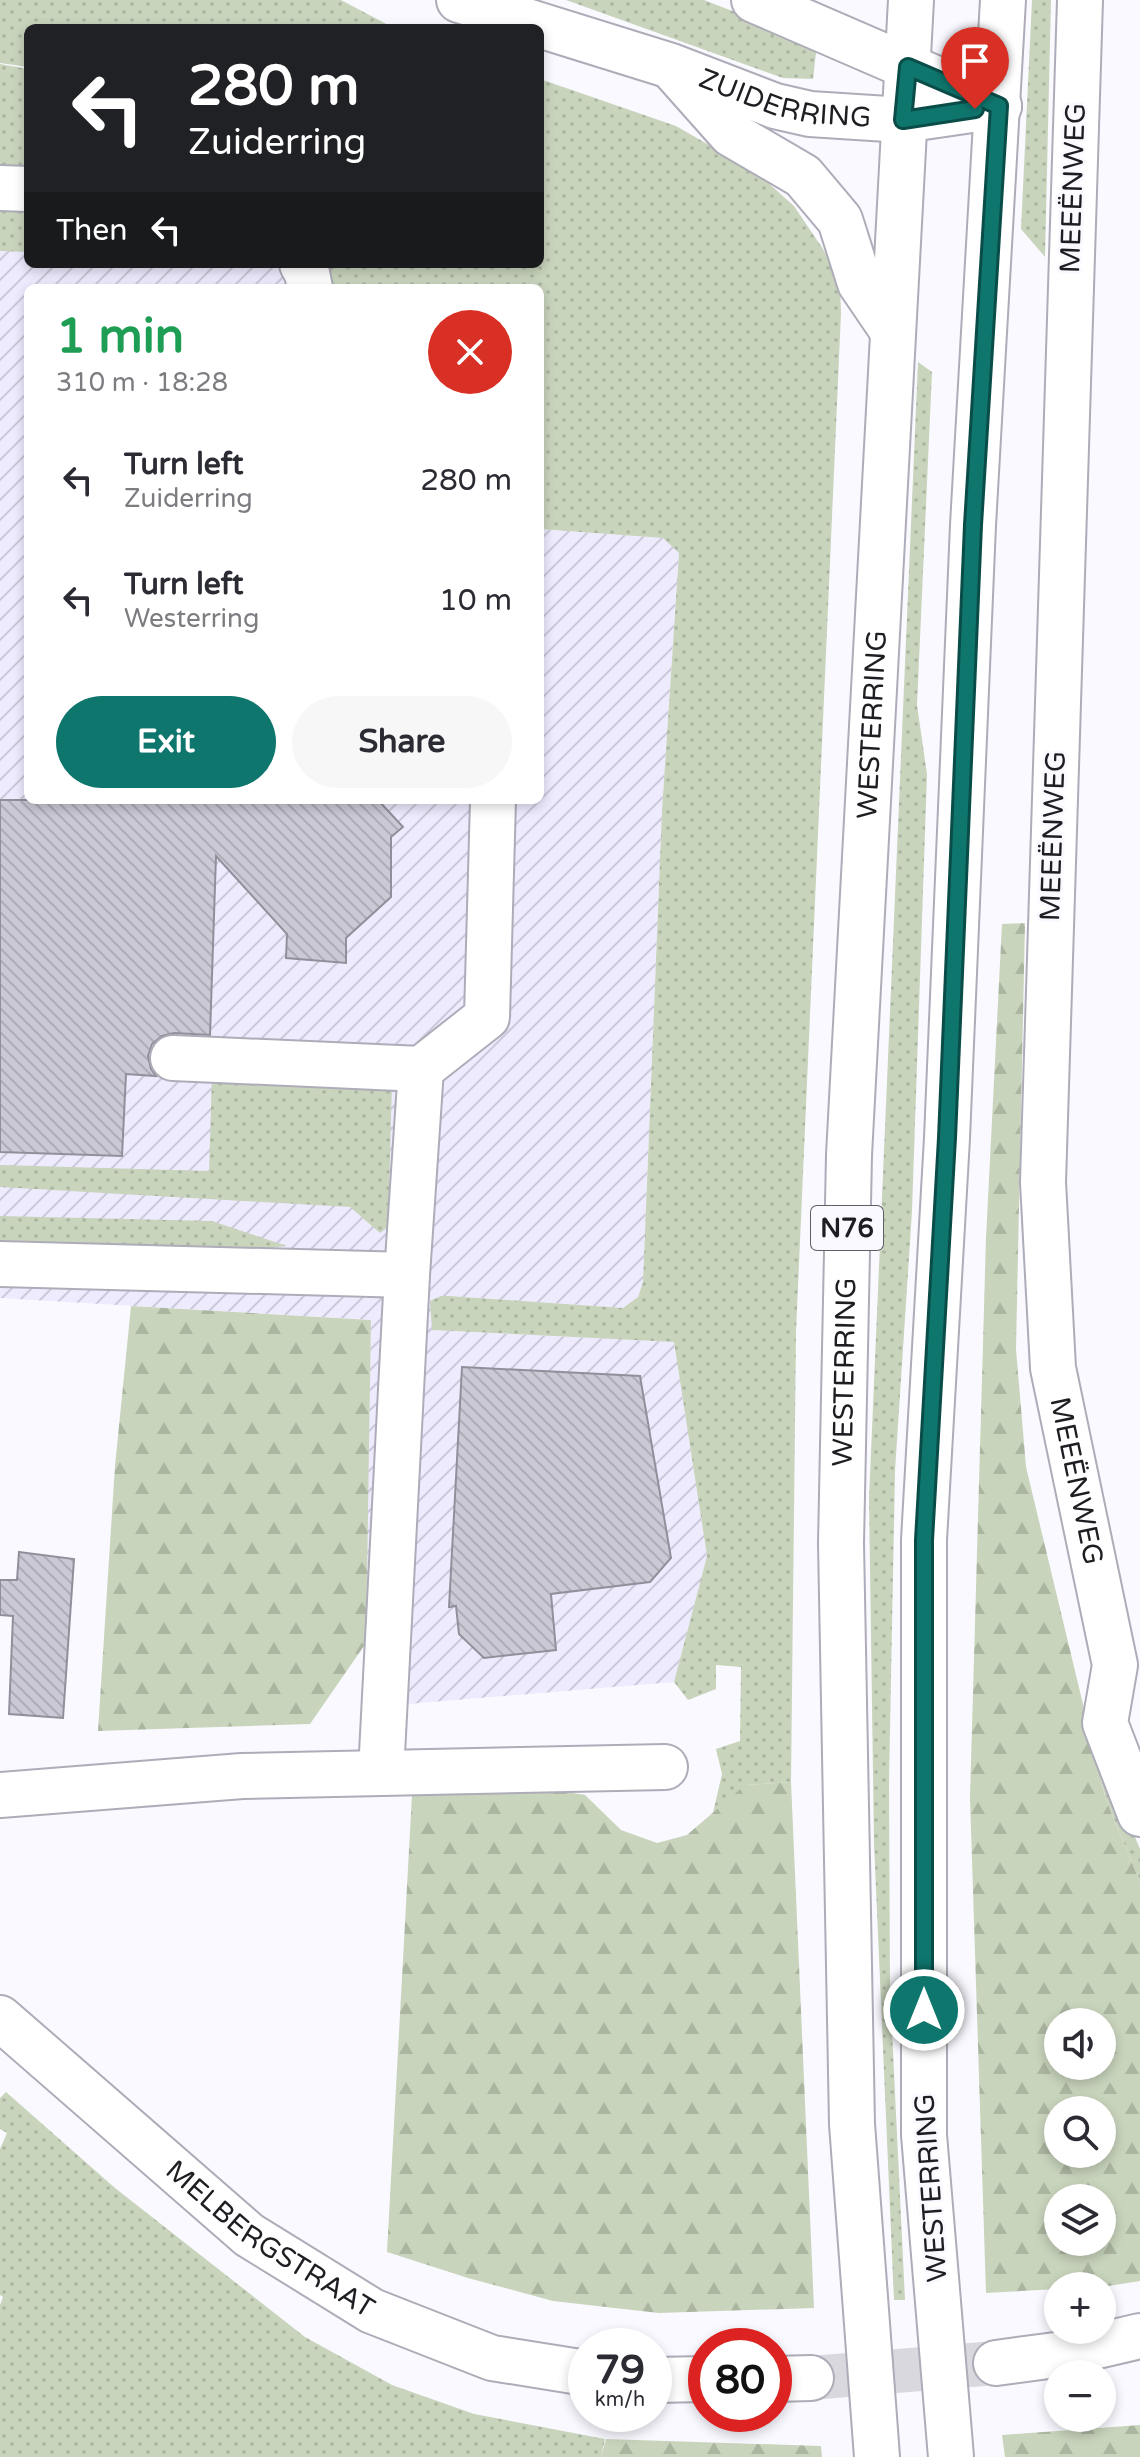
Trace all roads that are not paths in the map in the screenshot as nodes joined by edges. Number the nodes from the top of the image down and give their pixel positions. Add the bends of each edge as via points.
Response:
1 (459, 0) edge
2 (754, 0) edge
3 (911, 0) edge
4 (1003, 0) edge
5 (1080, 0) edge
6 (536, 24) edge
7 (544, 26) edge
8 (671, 66) junction
9 (908, 67) junction
10 (999, 106) junction
11 (903, 120) junction
12 (0, 188) edge
13 (24, 189) edge
14 (892, 330) junction
15 (493, 804) edge
16 (173, 1058) dead end
17 (421, 1069) junction
18 (0, 1264) edge
19 (407, 1275) junction
20 (1132, 1674) edge
21 (665, 1767) dead end
22 (381, 1773) junction
23 (0, 1795) edge
24 (1140, 1814) edge
25 (0, 2018) edge
26 (1140, 2336) edge
27 (1063, 2354) junction
28 (1140, 2355) edge
29 (996, 2363) tunnel mouth
30 (568, 2370) edge
31 (877, 2457) edge
32 (951, 2457) edge

1 - 6 main road, ZUIDERRING
2 - 9 main road
3 - 9 main road, WESTERRING / N76
4 - 10 main road, WESTERRING
5 - 20 main road, MEEËNWEG via 1043,1182 1053,1368
7 - 8 main road, ZUIDERRING
8 - 11 main road, ZUIDERRING via 775,106 810,114
8 - 14 main road via 731,134 803,176 840,220 860,283
9 - 10 main road
9 - 11 main road, WESTERRING / N76
10 - 11 main road, ZUIDERRING
10 - 32 main road, WESTERRING via 973,525 924,1540 924,2135
11 - 14 main road, WESTERRING / N76
12 - 13 main road
14 - 31 main road, WESTERRING / N76 via 849,1155 841,1543 852,2124
15 - 17 main road via 487,1017
16 - 17 main road
17 - 19 main road
18 - 19 main road
19 - 22 main road
20 - 24 main road via 1105,1723
21 - 22 main road
22 - 23 main road via 242,1776
25 - 30 main road, MELBERGSTRAAT via 249,2235 372,2311 492,2358
26 - 27 main road
27 - 28 main road
27 - 29 main road

